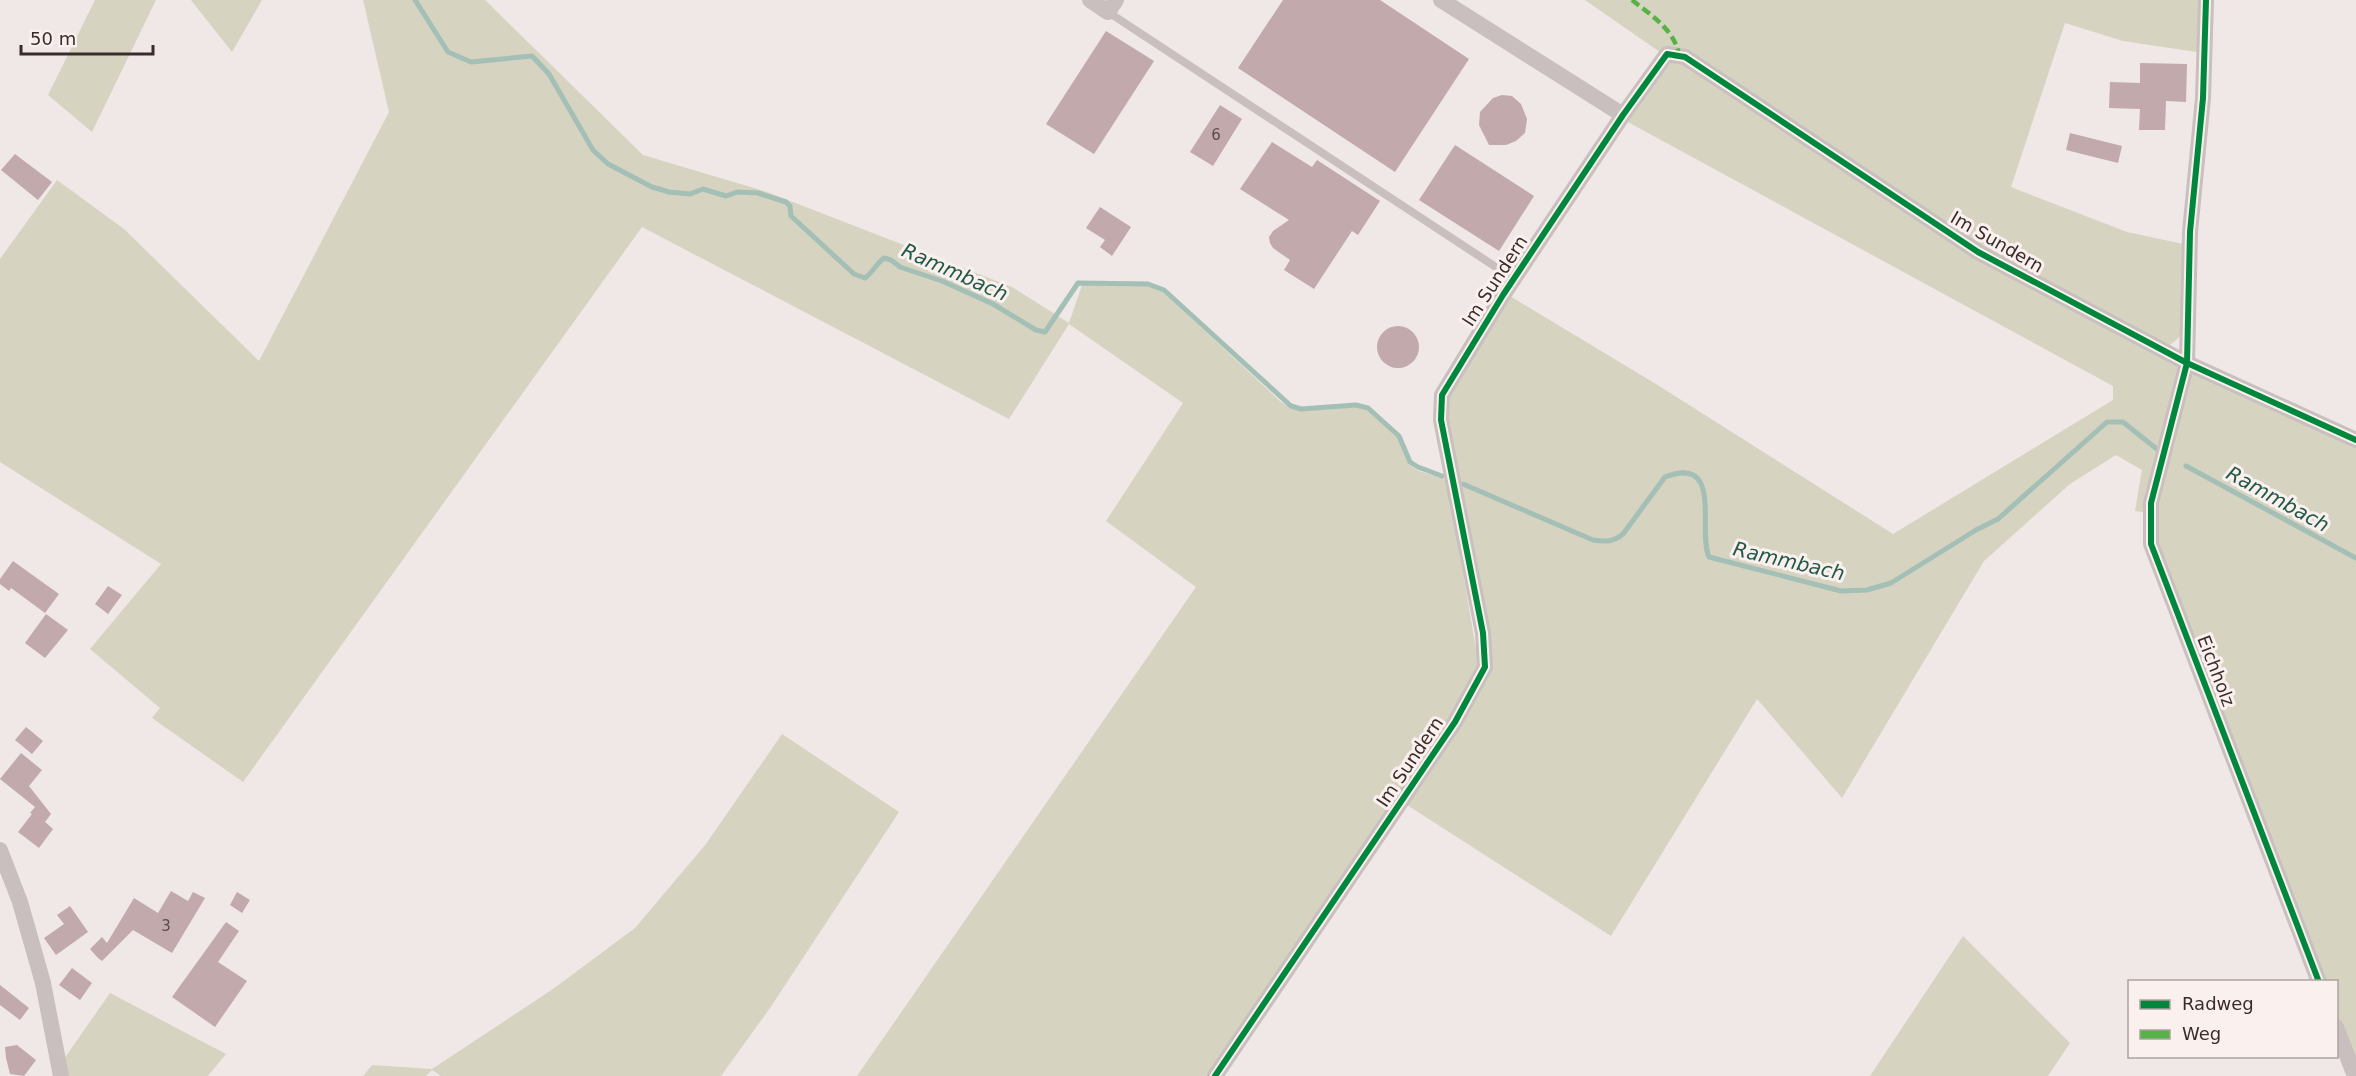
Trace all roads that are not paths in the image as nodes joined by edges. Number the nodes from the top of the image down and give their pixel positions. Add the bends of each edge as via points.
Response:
1 (1090, 0) edge
2 (1441, 0) edge
3 (2206, 0) edge
4 (1112, 6) edge
5 (1623, 116) junction
6 (1514, 279) junction
7 (2187, 363) junction
8 (2356, 440) edge
9 (0, 850) edge
10 (2319, 980) edge
11 (2338, 1030) edge
12 (61, 1076) edge
13 (1215, 1076) edge
14 (2355, 1076) edge

1 - 4 street, Im Sundern
2 - 5 street
3 - 7 street via 2203,98 2190,232
4 - 6 lane, Im Sundern
5 - 6 street, Im Sundern
5 - 7 street, Im Sundern via 1667,54 1685,57 1978,252
6 - 13 street, Im Sundern via 1442,395 1442,420 1483,633 1485,667 1455,722
7 - 8 street, Im Sundern
7 - 10 street, Eichholz via 2151,503 2151,544
9 - 12 street via 20,902 43,983
11 - 14 street

